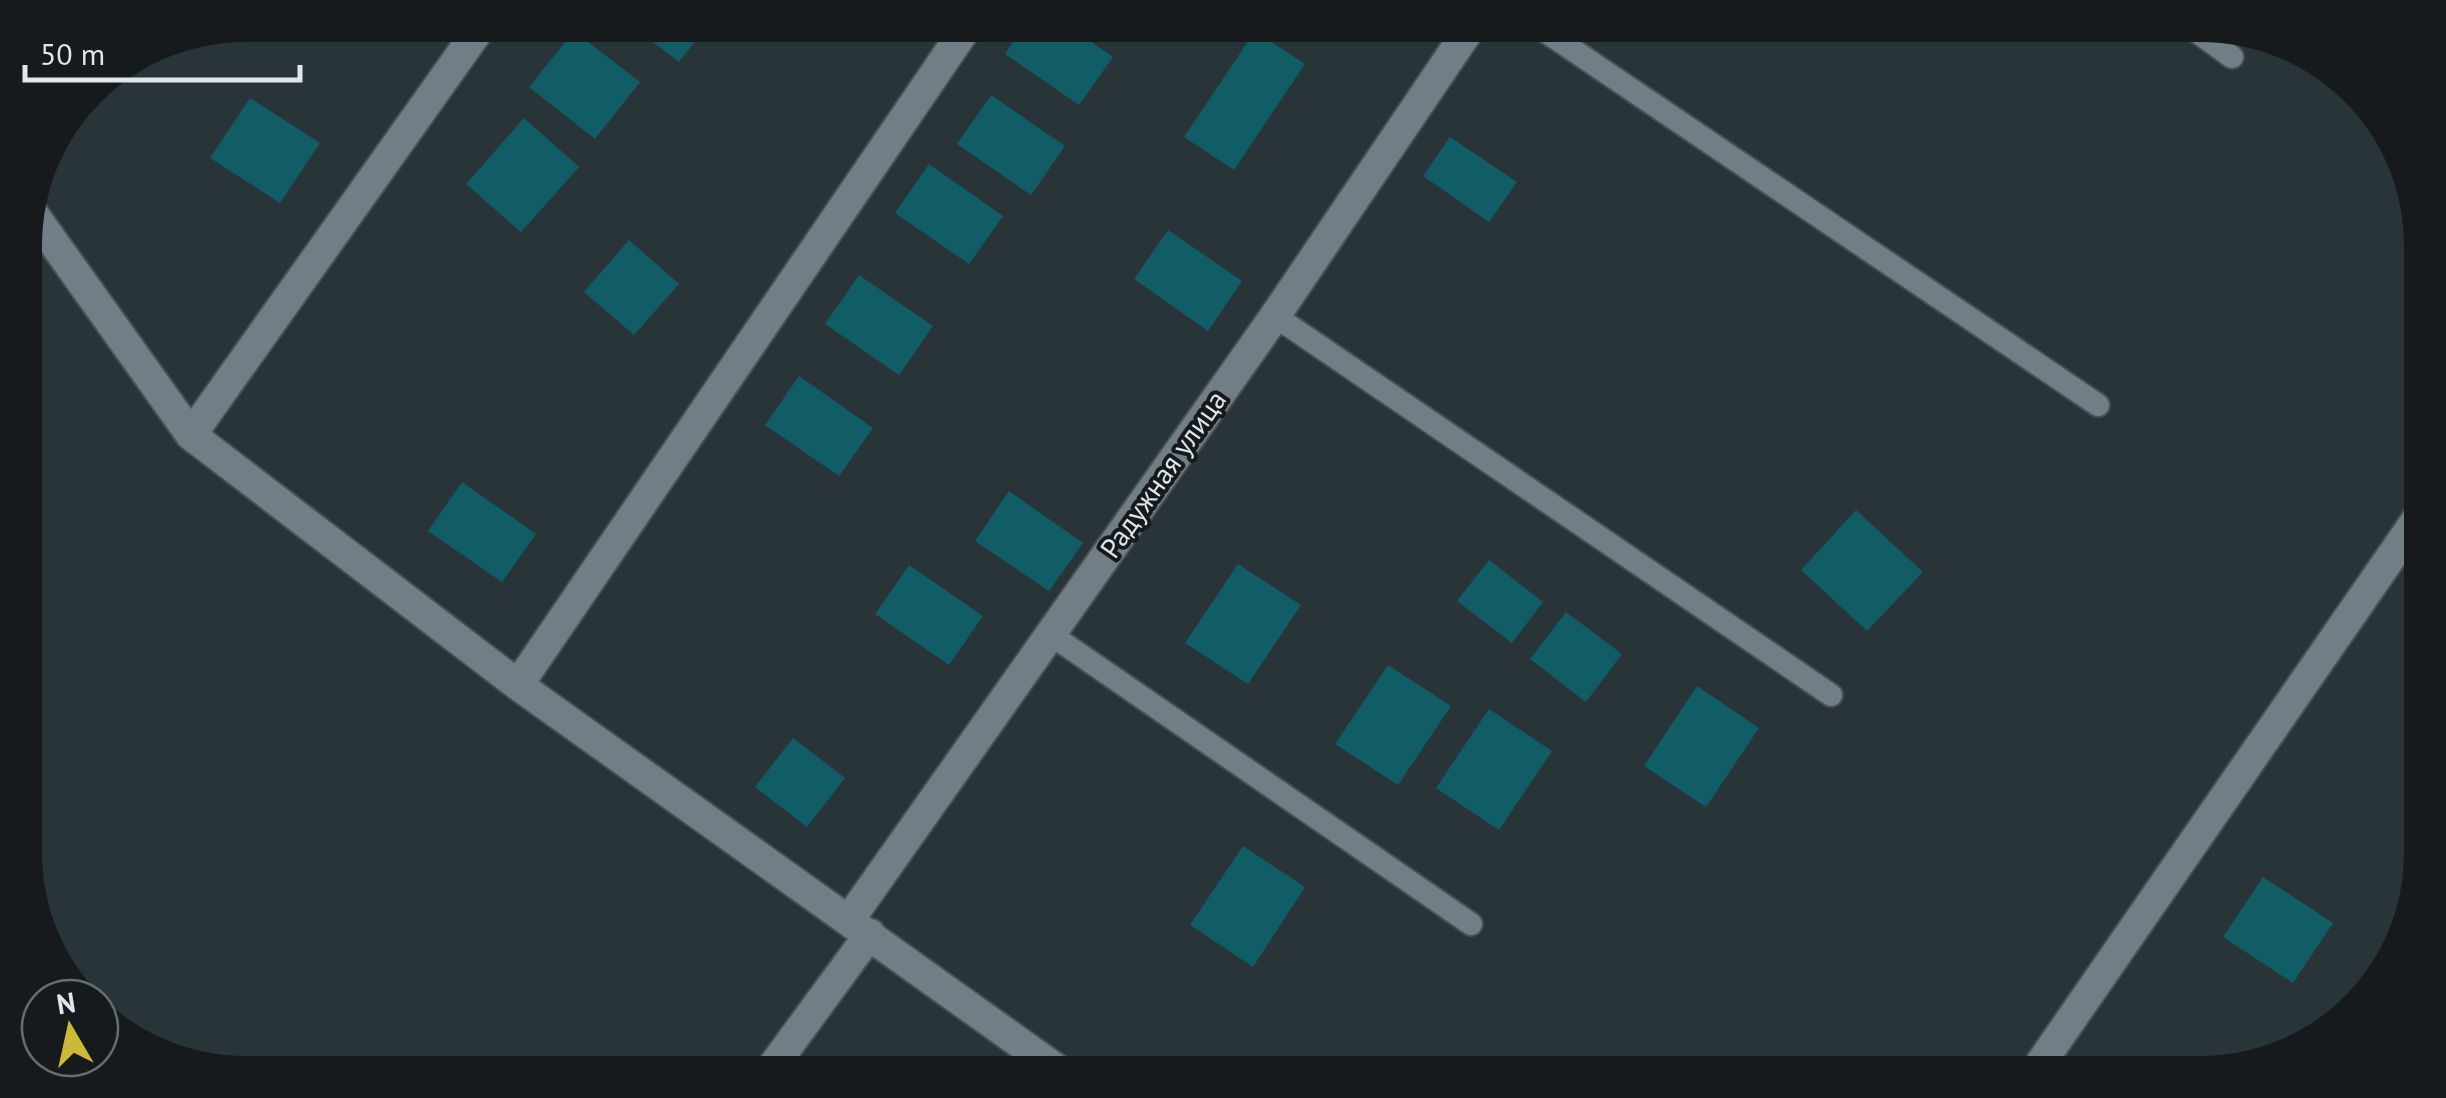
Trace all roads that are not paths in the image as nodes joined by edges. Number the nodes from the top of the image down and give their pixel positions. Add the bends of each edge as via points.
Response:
1 (1460, 42) edge
2 (1562, 42) edge
3 (469, 43) edge
4 (956, 43) edge
5 (2213, 43) edge
6 (2232, 57) dead end
7 (43, 228) edge
8 (1275, 316) junction
9 (2098, 405) dead end
10 (191, 435) junction
11 (2404, 538) edge
12 (1050, 634) junction
13 (518, 685) junction
14 (1832, 694) dead end
15 (1471, 924) dead end
16 (859, 927) junction
17 (2046, 1055) edge
18 (779, 1056) edge
19 (1038, 1056) edge

1 - 8 street, Радужная улица
2 - 9 lane
3 - 10 street
4 - 13 street
5 - 6 lane
7 - 10 street
8 - 12 street, Радужная улица
8 - 14 lane
10 - 13 street
11 - 17 street
12 - 15 lane
12 - 16 street, Радужная улица
13 - 16 street
16 - 18 street, Радужная улица
16 - 19 street

